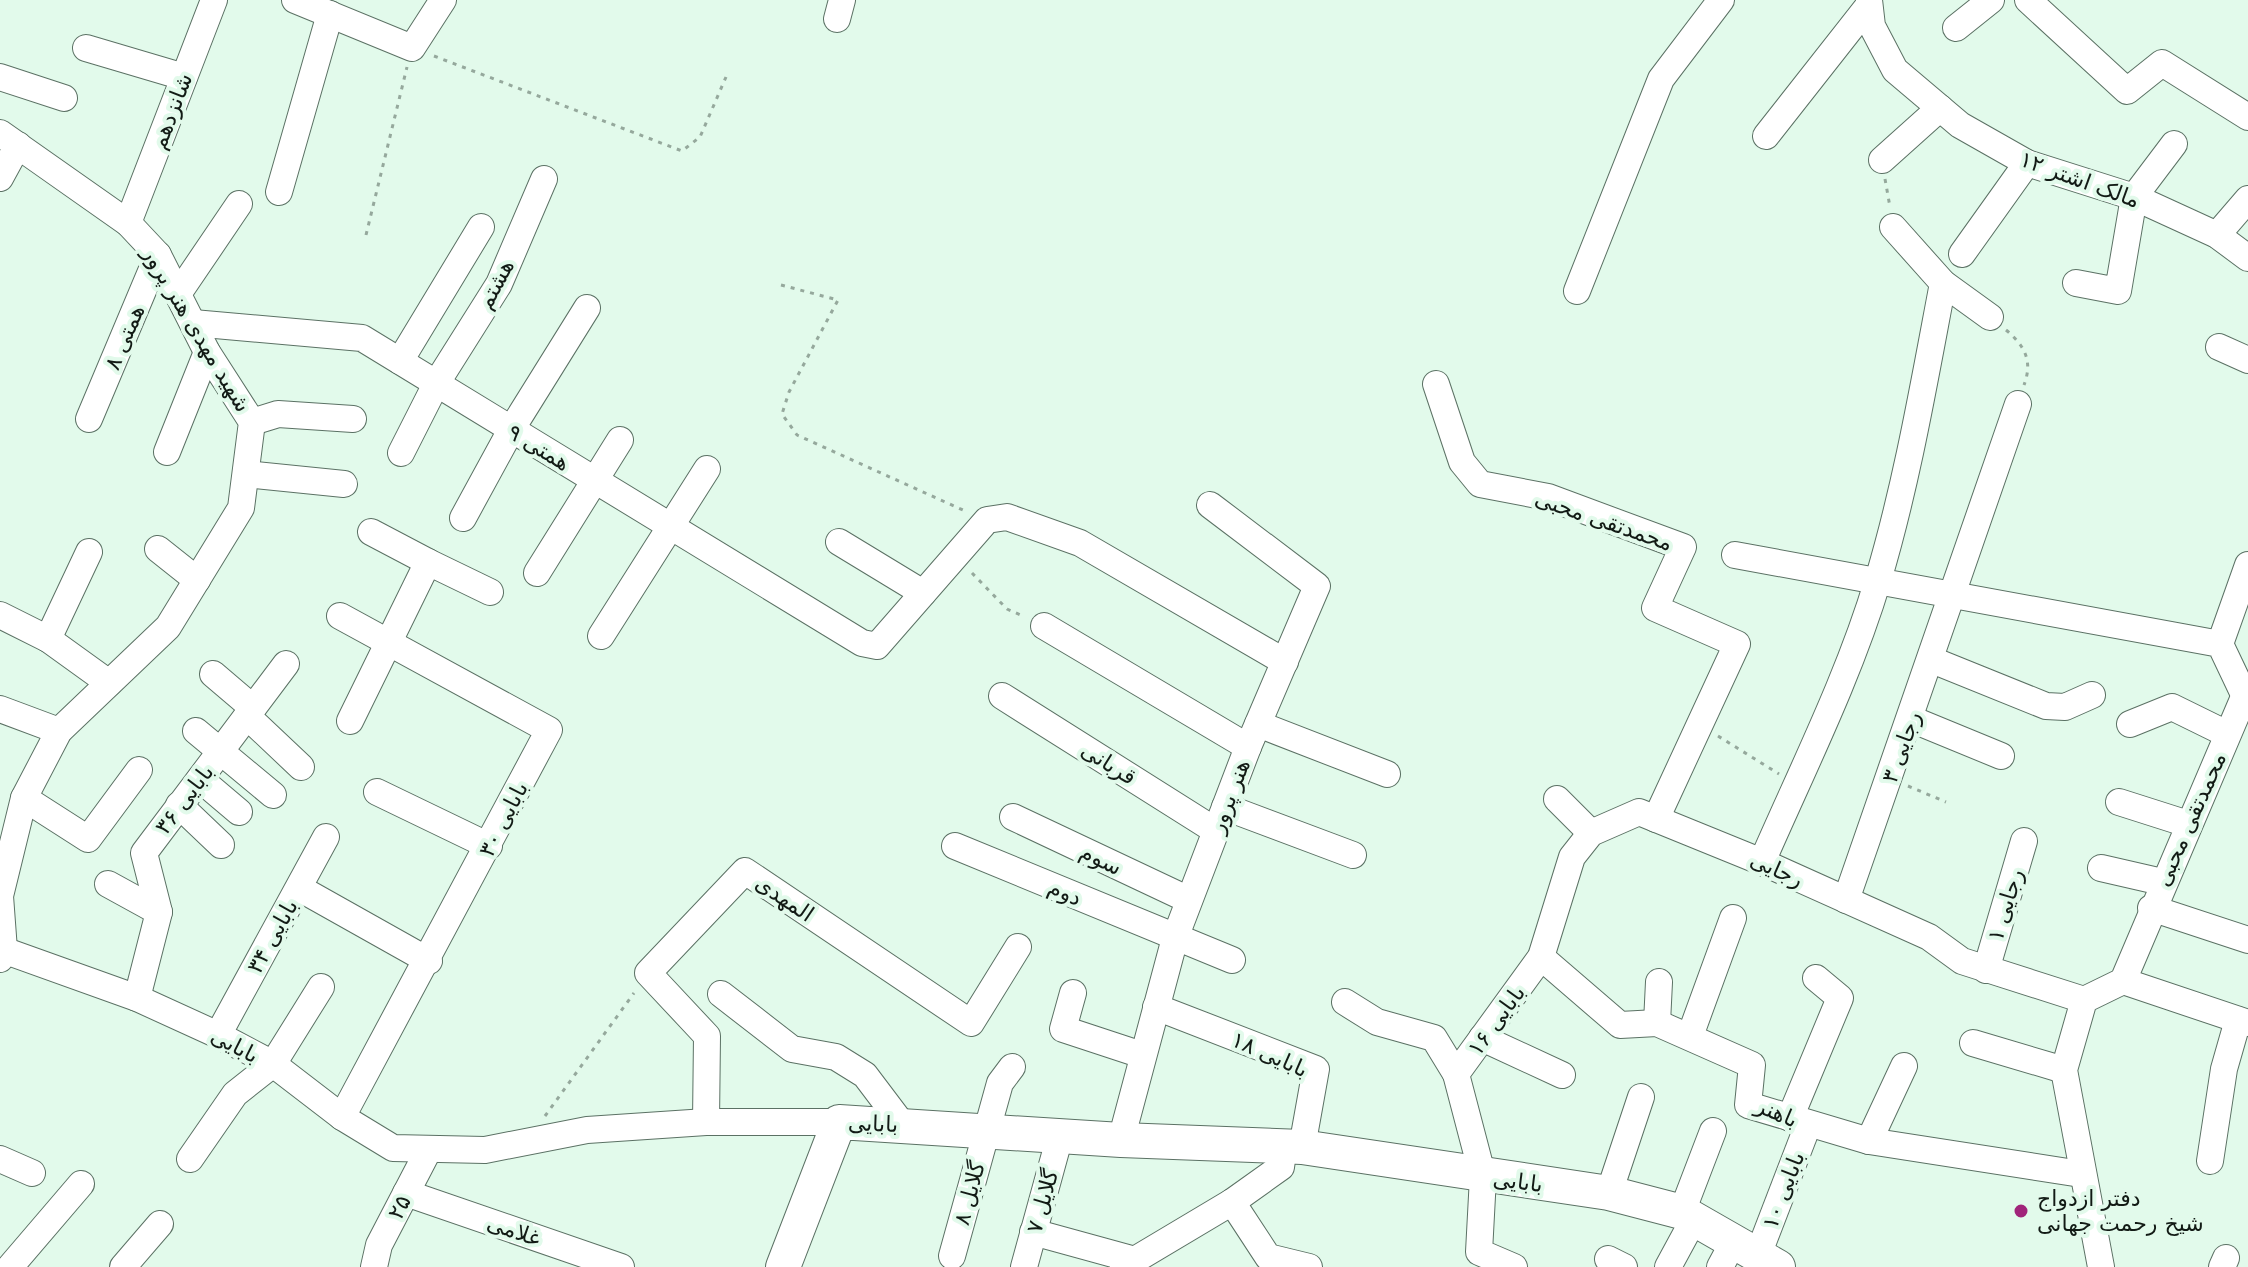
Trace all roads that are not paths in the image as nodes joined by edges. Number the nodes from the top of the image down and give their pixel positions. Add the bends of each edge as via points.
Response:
1 (214, 0) edge
2 (295, 0) edge
3 (443, 0) edge
4 (1721, 0) edge
5 (1991, 0) edge
6 (2028, 0) edge
7 (1869, 3) edge
8 (345, 12) edge
9 (1956, 28) dead end
10 (86, 48) dead end
11 (0, 77) edge
12 (184, 77) junction
13 (64, 98) dead end
14 (1940, 108) junction
15 (2248, 117) edge
16 (1766, 136) dead end
17 (9, 139) edge
18 (2174, 144) dead end
19 (1882, 160) road end
20 (2027, 163) junction
21 (0, 178) edge
22 (544, 179) dead end
23 (279, 192) dead end
24 (2134, 197) junction
25 (2248, 199) edge
26 (239, 204) dead end
27 (128, 223) junction
28 (481, 227) dead end
29 (1893, 227) road end
30 (2217, 235) junction
31 (1962, 254) dead end
32 (158, 255) junction
33 (2248, 258) edge
34 (1943, 283) junction
35 (2076, 283) dead end
36 (1577, 291) dead end
37 (178, 294) junction
38 (587, 308) dead end
39 (1990, 317) road end
40 (193, 323) junction
41 (2219, 347) dead end
42 (207, 352) junction
43 (2248, 360) edge
44 (400, 361) junction
45 (436, 384) junction
46 (1436, 384) dead end
47 (2018, 404) road end
48 (89, 419) dead end
49 (353, 419) dead end
50 (252, 422) junction
51 (511, 430) junction
52 (620, 440) dead end
53 (167, 452) dead end
54 (401, 453) dead end
55 (707, 469) dead end
56 (246, 474) junction
57 (593, 479) junction
58 (344, 484) dead end
59 (1210, 505) dead end
60 (463, 518) dead end
61 (669, 526) junction
62 (371, 532) dead end
63 (839, 542) dead end
64 (158, 549) dead end
65 (89, 552) dead end
66 (1735, 555) dead end
67 (428, 562) junction
68 (2248, 565) edge
69 (537, 573) dead end
70 (197, 580) junction
71 (1877, 583) junction
72 (490, 592) dead end
73 (923, 593) junction
74 (1953, 594) junction
75 (2242, 602) edge
76 (0, 615) edge
77 (340, 616) dead end
78 (1044, 626) road end
79 (601, 636) dead end
80 (48, 639) junction
81 (391, 642) junction
82 (2220, 644) junction
83 (1932, 660) junction
84 (1285, 662) junction
85 (286, 664) dead end
86 (213, 674) dead end
87 (109, 683) junction
88 (2092, 695) dead end
89 (1002, 696) dead end
90 (2246, 700) edge
91 (0, 709) edge
92 (250, 712) junction
93 (1911, 719) junction
94 (350, 721) dead end
95 (2130, 724) dead end
96 (59, 731) junction
97 (196, 731) dead end
98 (2227, 734) junction
99 (1253, 736) junction
100 (221, 750) junction
101 (2001, 756) dead end
102 (301, 767) dead end
103 (139, 770) dead end
104 (1387, 774) dead end
105 (200, 779) junction
106 (377, 792) dead end
107 (273, 795) dead end
108 (24, 798) junction
109 (1557, 799) dead end
110 (2119, 802) dead end
111 (179, 805) junction
112 (239, 812) dead end
113 (1013, 817) dead end
114 (1220, 819) junction
115 (1656, 819) junction
116 (2188, 824) junction
117 (1591, 833) junction
118 (326, 837) dead end
119 (2024, 841) dead end
120 (221, 845) dead end
121 (489, 846) junction
122 (955, 846) dead end
123 (1353, 855) dead end
124 (1762, 862) junction
125 (2101, 868) dead end
126 (2162, 882) junction
127 (108, 884) dead end
128 (299, 888) junction
129 (1189, 900) junction
130 (1846, 900) junction
131 (2151, 908) junction
132 (159, 912) junction
133 (1733, 918) dead end
134 (1175, 938) junction
135 (2248, 940) edge
136 (1018, 947) dead end
137 (1, 953) edge
138 (1541, 957) junction
139 (1232, 960) dead end
140 (429, 961) junction
141 (1986, 970) junction
142 (1816, 978) dead end
143 (2123, 981) junction
144 (1659, 982) dead end
145 (321, 987) dead end
146 (1073, 993) dead end
147 (721, 994) dead end
148 (137, 998) junction
149 (2084, 1000) junction
150 (1345, 1002) dead end
151 (1156, 1007) junction
152 (2243, 1021) edge
153 (1657, 1023) junction
154 (218, 1035) junction
155 (1690, 1036) junction
156 (1482, 1038) junction
157 (1973, 1043) dead end
158 (1142, 1055) junction
159 (273, 1064) junction
160 (1904, 1066) dead end
161 (1012, 1067) dead end
162 (2064, 1070) junction
163 (1456, 1074) junction
164 (1562, 1075) dead end
165 (1641, 1097) dead end
166 (342, 1117) junction
167 (706, 1122) junction
168 (839, 1122) junction
169 (1799, 1122) junction
170 (902, 1124) junction
171 (987, 1129) junction
172 (1713, 1131) dead end
173 (1060, 1136) junction
174 (1121, 1140) junction
175 (1869, 1141) junction
176 (1293, 1146) junction
177 (429, 1149) junction
178 (0, 1159) edge
179 (190, 1159) dead end
180 (2210, 1161) dead end
181 (32, 1173) dead end
182 (2081, 1174) junction
183 (1483, 1177) junction
184 (81, 1184) dead end
185 (406, 1193) junction
186 (1609, 1193) junction
187 (1232, 1202) junction
188 (1688, 1216) junction
189 (160, 1224) dead end
190 (1033, 1232) junction
191 (952, 1256) dead end
192 (1748, 1257) edge
193 (1265, 1262) edge
194 (1129, 1263) edge
195 (10, 1267) edge
196 (123, 1267) edge
197 (374, 1267) edge
198 (621, 1267) edge
199 (783, 1267) edge
200 (1024, 1267) edge
201 (1309, 1267) edge
202 (1514, 1267) edge
203 (1668, 1267) edge
204 (2101, 1267) edge

1 - 12 street, شانزدهم
2 - 8 street
3 - 8 street via 412,48
4 - 36 street via 1661,79
5 - 9 street
6 - 15 street via 2127,91 2162,63
7 - 14 street, مالک اشتر ۱۲ via 1872,26 1895,70
7 - 16 street
8 - 23 street
10 - 12 street
11 - 13 street
12 - 27 street, شانزدهم
14 - 19 street
14 - 20 street, مالک اشتر ۱۲
17 - 21 street
17 - 27 street, شهید مهدی هنر پرور
18 - 24 street
20 - 24 street, مالک اشتر ۱۲
20 - 31 street
22 - 45 street, هشتم via 499,284
24 - 30 street, مالک اشتر ۱۲
24 - 35 street via 2118,291
25 - 30 street
26 - 37 street
27 - 32 street, شهید مهدی هنر پرور
28 - 44 street
29 - 34 street
30 - 33 street, مالک اشتر ۱۲
32 - 37 street, شهید مهدی هنر پرور
32 - 48 street, همتی ۸
34 - 39 street
34 - 71 street via 1910,457
37 - 40 street, شهید مهدی هنر پرور
38 - 51 street
40 - 42 street, شهید مهدی هنر پرور
40 - 44 street, همتی ۹ via 362,338
41 - 43 street
42 - 50 street, شهید مهدی هنر پرور
42 - 53 street
44 - 45 street, همتی ۹
45 - 51 street, همتی ۹
45 - 54 street, هشتم
46 - 115 street, محمدتقی محبی via 1462,462 1480,484 1548,497 1683,547 1655,608 1737,644
47 - 74 street, رجایی ۳
49 - 50 street via 278,414
50 - 56 street, شهید مهدی هنر پرور
51 - 57 street, همتی ۹
51 - 60 street
52 - 57 street
55 - 61 street
56 - 58 street
56 - 70 street, شهید مهدی هنر پرور via 241,508
57 - 61 street, همتی ۹
57 - 69 street
59 - 84 street, هنر پرور via 1317,586
61 - 73 street, همتی ۹ via 862,643 877,646
61 - 79 street
62 - 67 street
63 - 73 street
64 - 70 street
65 - 80 street
66 - 71 street
67 - 72 street
67 - 81 street
68 - 75 street
70 - 87 street, شهید مهدی هنر پرور via 168,627
71 - 74 street
71 - 124 street
73 - 84 street via 987,520 1007,517 1080,543
74 - 82 street
74 - 83 street, رجایی ۳
75 - 82 street
76 - 80 street
77 - 81 street, بابایی ۳۰
78 - 99 street
80 - 87 street
81 - 94 street
81 - 121 street, بابایی ۳۰ via 549,730
82 - 90 street, محمدتقی محبی
83 - 88 street via 2046,706 2065,707
83 - 93 street, رجایی ۳
84 - 99 street, هنر پرور
85 - 92 street, بابایی ۳۶
86 - 92 street
87 - 96 street, شهید مهدی هنر پرور
89 - 114 street, قربانی
90 - 98 street, محمدتقی محبی
91 - 96 street
92 - 100 street, بابایی ۳۶
92 - 102 street
93 - 101 street
93 - 130 street, رجایی ۳
95 - 98 street via 2172,707
96 - 108 street, شهید مهدی هنر پرور
97 - 100 street
98 - 116 street, محمدتقی محبی
99 - 104 street
99 - 114 street, هنر پرور
100 - 105 street, بابایی ۳۶
100 - 107 street
103 - 108 street via 88,839
105 - 111 street, بابایی ۳۶
105 - 112 street
106 - 121 street
108 - 137 street, شهید مهدی هنر پرور via 0,896
109 - 117 street
110 - 116 street
111 - 120 street
111 - 132 street, بابایی ۳۶ via 144,853
113 - 129 street, سوم
114 - 123 street, قربانی
114 - 129 street, هنر پرور
115 - 117 street, رجایی via 1639,812
115 - 124 street, رجایی
116 - 126 street, محمدتقی محبی
117 - 138 street via 1572,857
118 - 128 street, بابایی ۳۴
119 - 141 street, رجایی ۱
121 - 140 street, بابایی ۳۰
122 - 134 street, دوم
124 - 130 street, رجایی
125 - 126 street
126 - 131 street, محمدتقی محبی
127 - 132 street
128 - 140 street
128 - 154 street, بابایی ۳۴
129 - 134 street, هنر پرور
130 - 141 street, رجایی via 1929,937 1962,961
131 - 135 street
131 - 143 street, محمدتقی محبی
132 - 148 street, بابایی ۳۶
133 - 155 street
134 - 139 street, دوم
134 - 151 street, هنر پرور
136 - 167 street, المهدی via 971,1023 745,871 648,973 707,1036
137 - 148 street, بابایی
138 - 153 street, باهنر via 1620,1025
138 - 156 street, بابایی ۱۶
140 - 166 street, بابایی ۳۰
141 - 149 street, رجایی
142 - 169 street, بابایی ۱۰ via 1840,998
143 - 149 street
143 - 152 street
144 - 153 street
145 - 159 street
146 - 158 street via 1063,1029
147 - 170 street via 792,1049 836,1057 865,1075
148 - 154 street, بابایی
149 - 162 street
150 - 163 street via 1377,1022 1434,1038
151 - 158 street, هنر پرور
151 - 176 street, بابایی ۱۸ via 1316,1069
152 - 180 street via 2224,1069
153 - 155 street, باهنر
154 - 159 street, بابایی
155 - 169 street, باهنر via 1752,1065 1748,1105
156 - 163 street, بابایی ۱۶
156 - 164 street
157 - 162 street
158 - 174 street, هنر پرور
159 - 166 street, بابایی
159 - 179 street via 235,1094
160 - 175 street
161 - 171 street, گلایل ۸ via 1000,1083
162 - 182 street
163 - 183 street, بابایی ۱۶
165 - 186 street
166 - 177 street, بابایی via 393,1148
167 - 168 street, بابایی
167 - 177 street, بابایی via 587,1130 485,1150
168 - 170 main road, بابایی
168 - 199 main road
169 - 175 street, باهنر
169 - 192 street, بابایی ۱۰
170 - 171 main road, بابایی
171 - 173 main road, بابایی
171 - 191 street, گلایل ۸
172 - 188 street
173 - 174 main road, بابایی
173 - 190 street, گلایل ۷
174 - 176 main road, بابایی
175 - 182 street, باهنر
176 - 183 main road, بابایی
176 - 187 street via 1281,1167
177 - 185 street, ۲۵
178 - 181 street
182 - 204 street
183 - 186 main road, بابایی
183 - 202 street, بابایی ۱۶ via 1479,1252
184 - 195 street
185 - 197 street, ۲۵ via 379,1245
185 - 198 street, غلامی
186 - 188 main road, بابایی
187 - 193 street
187 - 194 street
188 - 192 main road, بابایی
188 - 203 street
189 - 196 street
190 - 194 street
190 - 200 street, گلایل ۷
193 - 201 street

